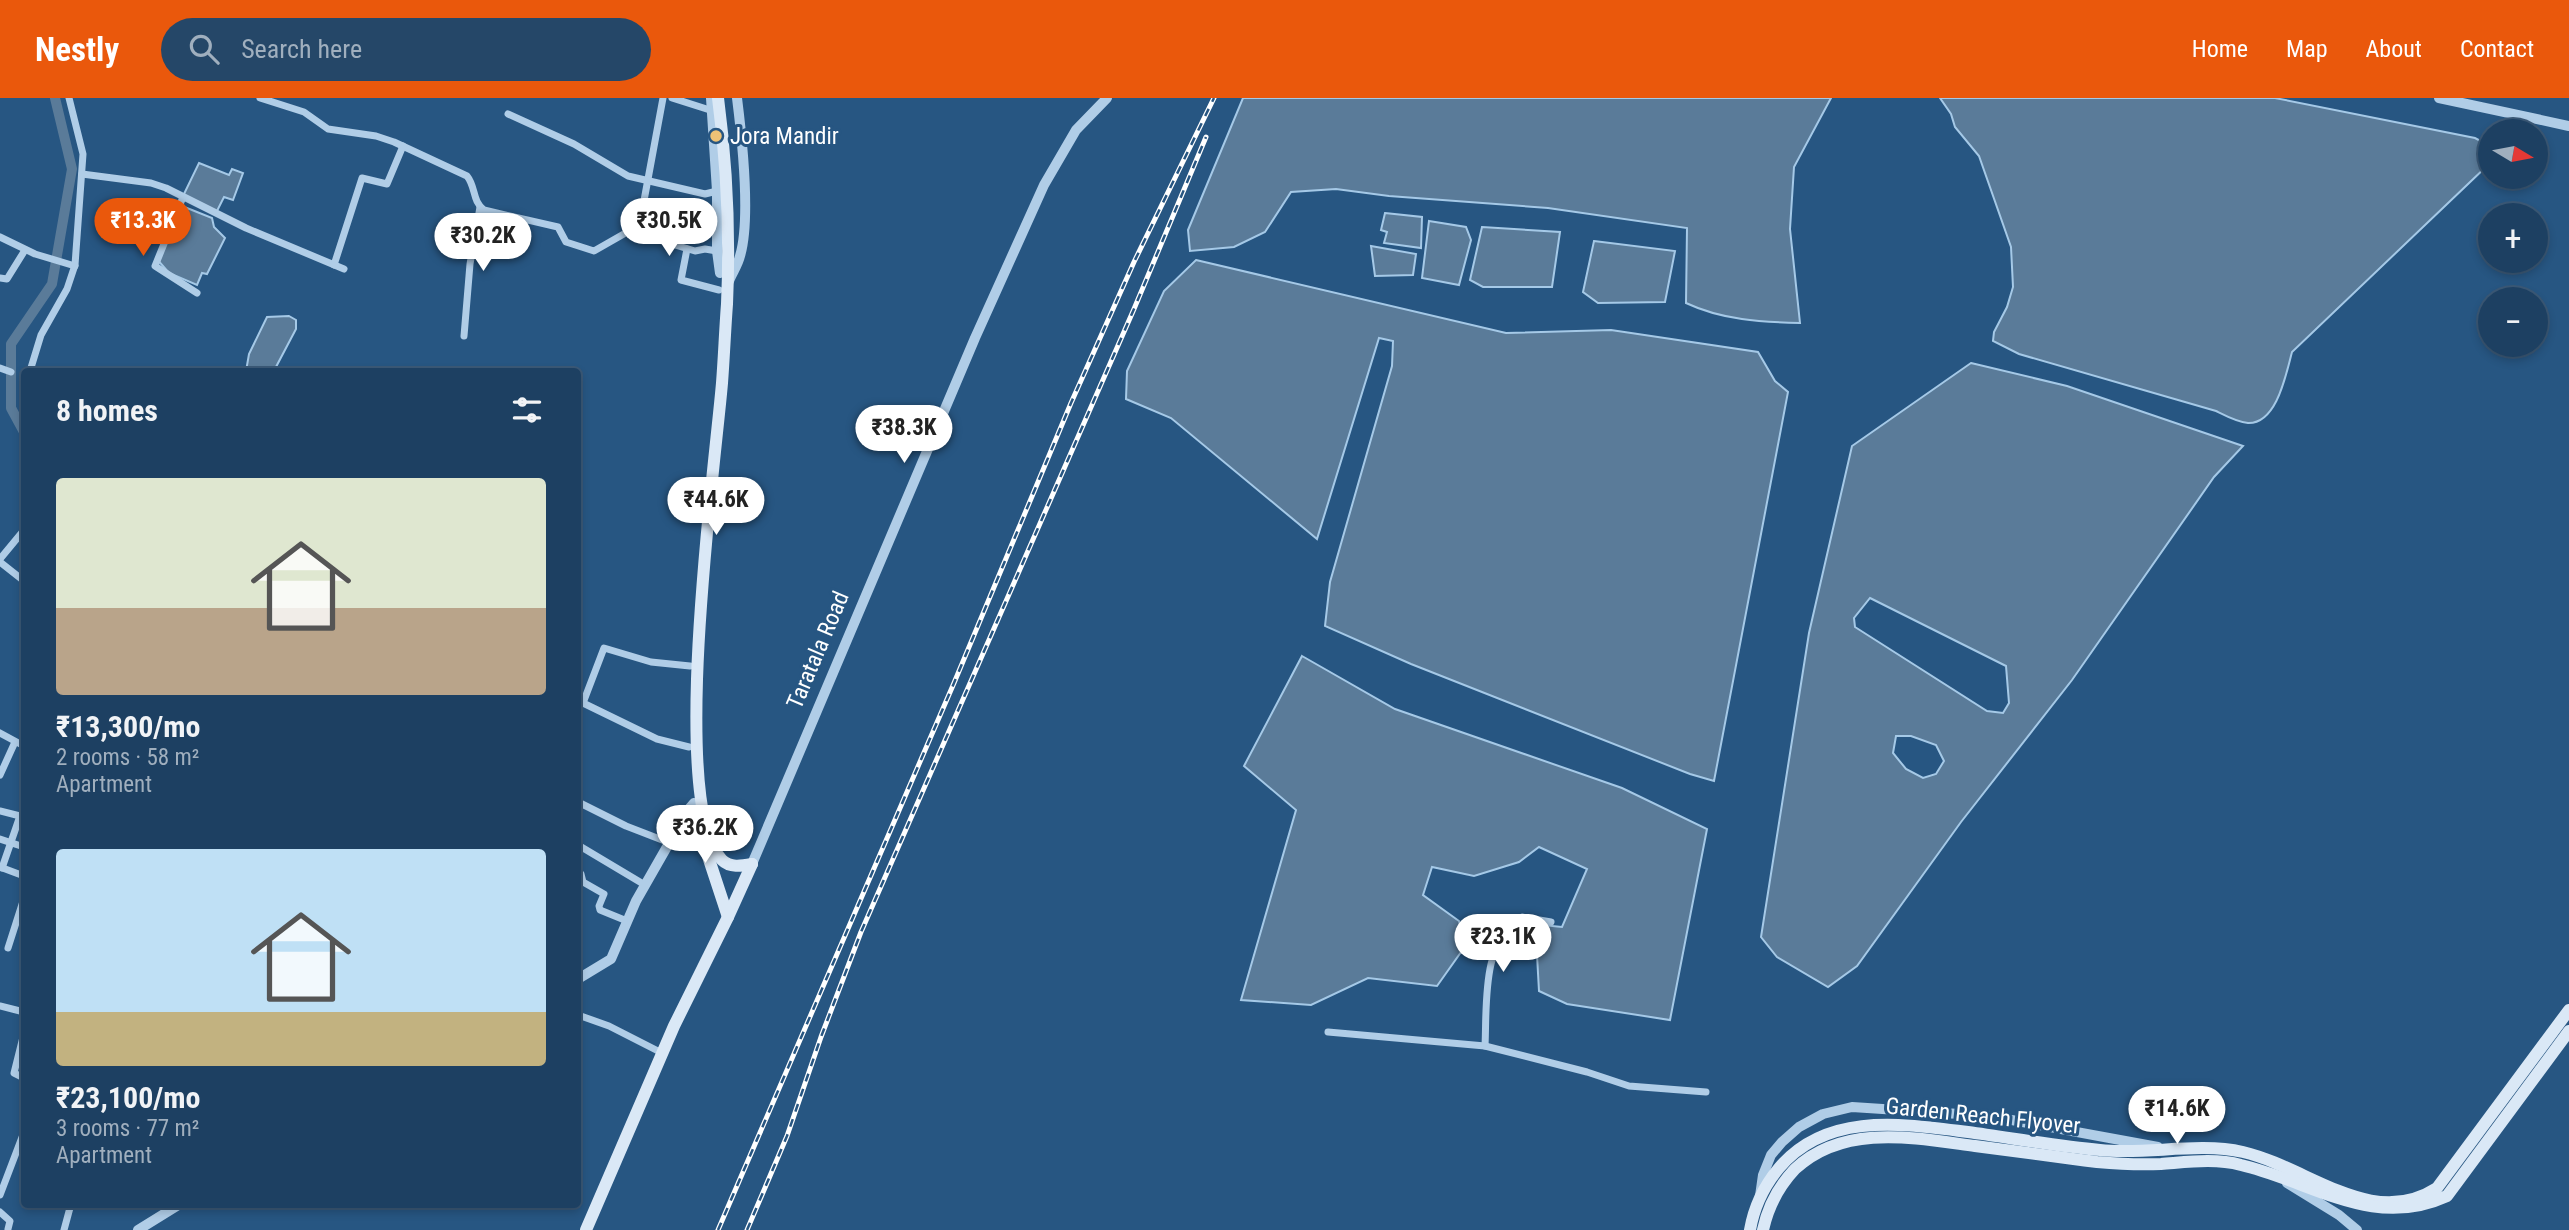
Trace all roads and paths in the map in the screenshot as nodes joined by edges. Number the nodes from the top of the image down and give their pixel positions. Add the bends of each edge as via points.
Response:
1 (69, 98) edge
2 (260, 98) edge
3 (663, 98) edge
4 (672, 98) edge
5 (711, 98) edge
6 (719, 98) edge
7 (737, 98) edge
8 (1107, 98) edge
9 (2440, 98) edge
10 (713, 111) junction
11 (508, 114) dead end
12 (2569, 126) edge
13 (403, 146) junction
14 (82, 174) junction
15 (648, 180) junction
16 (717, 191) junction
17 (183, 197) junction
18 (480, 207) junction
19 (629, 231) junction
20 (0, 237) edge
21 (687, 249) junction
22 (25, 250) junction
23 (717, 251) junction
24 (73, 265) junction
25 (334, 265) junction
26 (344, 269) dead end
27 (0, 278) edge
28 (722, 282) junction
29 (197, 293) dead end
30 (464, 336) dead end
31 (0, 368) edge
32 (31, 368) edge
33 (11, 372) dead end
34 (21, 534) edge
35 (0, 560) edge
36 (21, 578) edge
37 (690, 666) junction
38 (0, 733) edge
39 (15, 742) junction
40 (21, 745) edge
41 (689, 747) junction
42 (0, 775) edge
43 (581, 804) edge
44 (698, 807) junction
45 (0, 811) edge
46 (21, 817) edge
47 (21, 819) edge
48 (0, 839) edge
49 (10, 842) junction
50 (670, 843) junction
51 (21, 846) edge
52 (581, 847) edge
53 (752, 864) junction
54 (1, 868) edge
55 (581, 874) edge
56 (21, 875) edge
57 (645, 885) junction
58 (21, 907) edge
59 (728, 917) junction
60 (627, 921) junction
61 (1551, 922) dead end
62 (8, 948) dead end
63 (581, 977) edge
64 (0, 1006) edge
65 (2569, 1010) edge
66 (21, 1012) edge
67 (581, 1016) edge
68 (2569, 1031) edge
69 (1328, 1032) dead end
70 (21, 1045) edge
71 (1485, 1046) junction
72 (662, 1052) junction
73 (21, 1076) edge
74 (1706, 1092) dead end
75 (21, 1140) edge
76 (0, 1195) edge
77 (70, 1208) edge
78 (174, 1208) edge
79 (0, 1212) edge
80 (2416, 1220) dead end
81 (2362, 1228) edge
82 (9, 1230) edge
83 (64, 1230) edge
84 (138, 1230) edge
85 (586, 1230) edge
86 (1750, 1230) edge
87 (1756, 1230) edge
88 (1763, 1230) edge

1 - 14 street via 81,141
2 - 13 street via 304,112 328,129 376,136
3 - 15 street
4 - 10 street
5 - 10 street
6 - 28 main road via 728,231
7 - 28 street via 744,227 740,257
8 - 53 street, Taratala Road via 1076,130 1044,185
9 - 12 street
10 - 16 street
11 - 15 street via 574,144 620,172
13 - 18 street via 467,176
13 - 25 street via 387,184 362,178
14 - 17 street via 150,184
14 - 24 street
15 - 16 street via 705,194
15 - 19 street via 643,206
16 - 23 street
17 - 25 street
17 - 29 street via 155,266
18 - 19 street via 558,227 566,242 589,250
18 - 30 street
19 - 21 street
20 - 22 street
21 - 23 street
21 - 28 street via 681,281
22 - 24 street
22 - 27 street via 7,279
23 - 28 street
24 - 32 street via 67,289 41,335
25 - 26 street
28 - 37 main road
28 - 44 main road via 722,384 698,654
31 - 33 street
34 - 35 street
35 - 36 street
37 - 41 main road
37 - 41 street via 651,662 604,648 583,703 657,739
38 - 39 street
39 - 40 street
39 - 42 street
41 - 44 main road
43 - 50 street
44 - 50 street
44 - 53 main road via 723,861 734,866
44 - 59 main road via 705,850
45 - 46 street
47 - 49 street
48 - 49 street
49 - 51 street
49 - 54 street
50 - 57 street
52 - 57 street
53 - 59 main road, Taratala Road
54 - 56 street
55 - 60 street via 583,882 604,894 600,910
57 - 60 street
58 - 62 street
59 - 72 main road, Taratala Road
60 - 63 street via 611,959
61 - 71 street via 1522,917 1493,953
64 - 66 street
65 - 86 main road, Garden Reach Flyover, bridge via 2437,1188 2418,1205 2394,1214 2352,1209 2285,1168 2230,1150 2126,1152 1919,1126 1873,1125 1825,1135 1792,1155 1767,1186
67 - 72 street
68 - 80 main road, bridge via 2447,1196
69 - 71 street
70 - 73 street via 14,1073
71 - 74 street via 1629,1086
72 - 85 main road, Taratala Road
75 - 76 street
77 - 83 street
78 - 84 street
79 - 82 street via 10,1221
81 - 87 street via 2280,1179 2238,1160 1990,1116 1852,1107 1823,1114 1799,1127 1771,1154 1763,1175
81 - 88 main road, Garden Reach Flyover, bridge via 2279,1179 2241,1165 2215,1161 2107,1163 1894,1137 1851,1140 1810,1157 1777,1192

